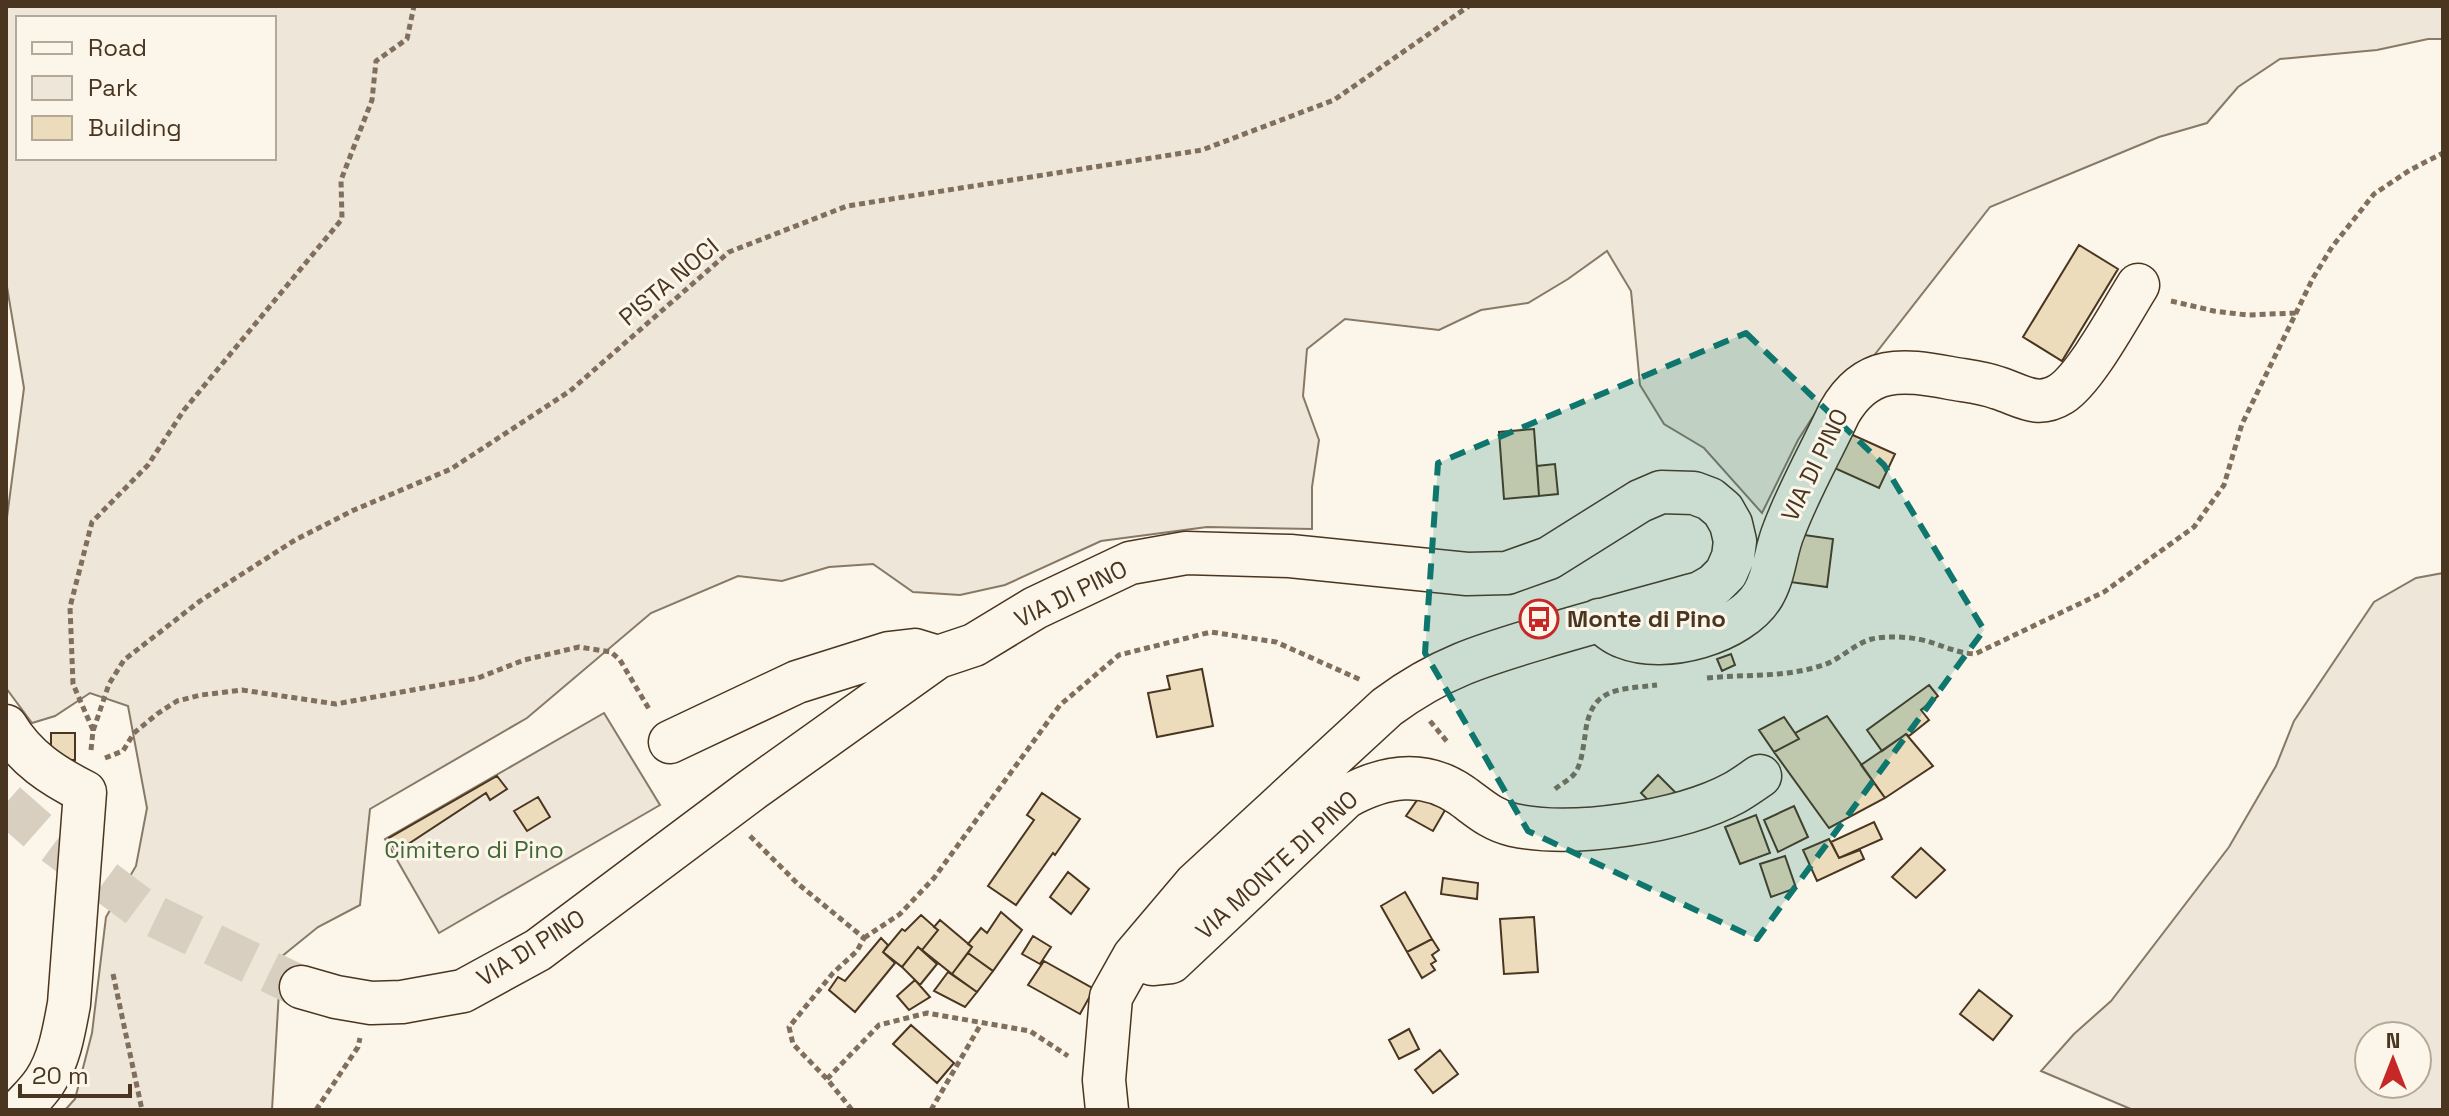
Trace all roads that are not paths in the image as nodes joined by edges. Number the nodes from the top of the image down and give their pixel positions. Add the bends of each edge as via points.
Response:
1 (2134, 291) road end
2 (1599, 620) junction
3 (938, 657) junction
4 (6, 726) edge
5 (670, 742) road end
6 (1760, 776) dead end
7 (1134, 956) junction
8 (301, 987) tunnel mouth
9 (20, 1110) edge
10 (1107, 1110) edge

1 - 2 street, VIA DI PINO via 2083,371 2048,400 2034,402 1984,383 1905,371 1889,372 1847,397 1783,531 1763,595 1735,622 1711,634 1672,642 1626,639
2 - 3 street, VIA DI PINO via 1714,585 1726,573 1735,541 1723,510 1694,493 1661,492 1549,558 1507,573 1245,554 1186,553 1130,563 1035,608 974,645
2 - 7 street, VIA DI PINO via 1471,659 1415,686 1404,710 1195,884
3 - 5 street via 915,650 889,653 823,673
3 - 8 street, VIA DI PINO via 538,950 463,991 371,1003
4 - 9 street via 55,777 87,778 65,1029 45,1081
6 - 7 street, VIA MONTE DI PINO via 1732,794 1675,816 1549,831 1492,818 1430,779 1365,786 1346,797 1171,962 1152,964
7 - 10 street, VIA DI PINO via 1111,997 1104,1080

